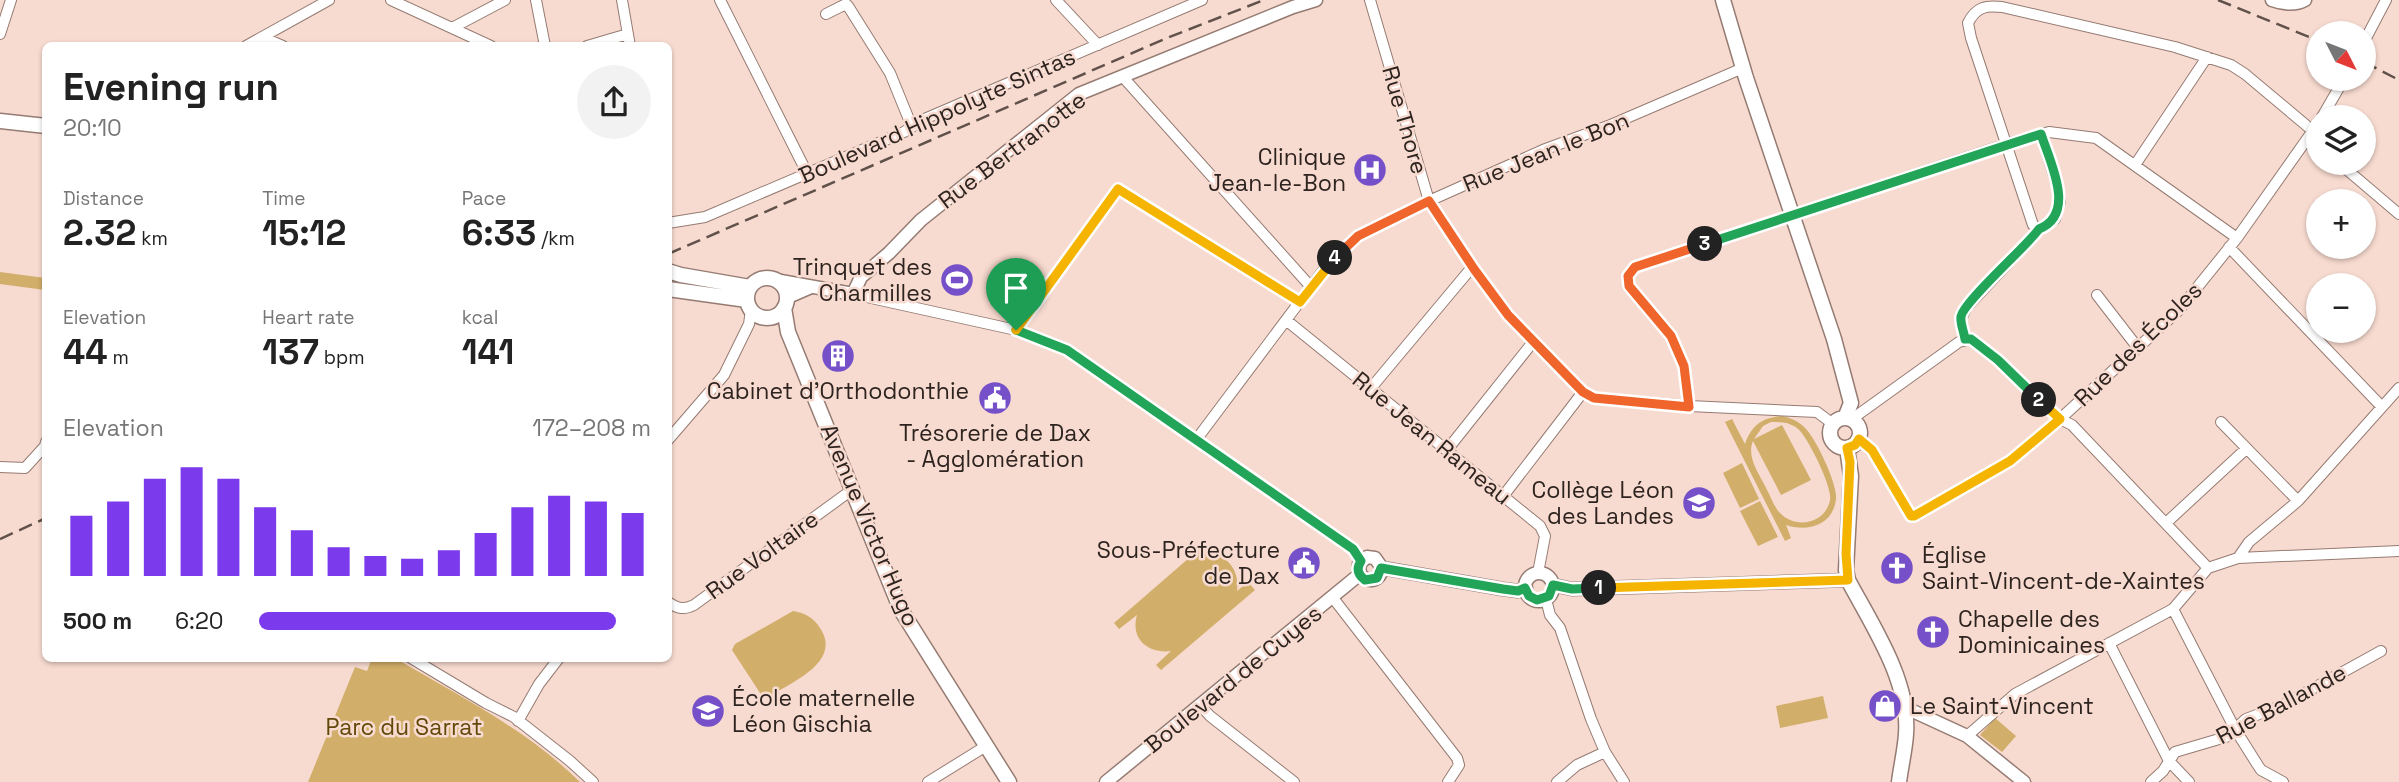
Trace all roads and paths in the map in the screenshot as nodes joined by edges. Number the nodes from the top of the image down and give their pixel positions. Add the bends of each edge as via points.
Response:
1 (11, 0) edge
2 (329, 0) edge
3 (391, 0) edge
4 (505, 0) edge
5 (536, 0) edge
6 (622, 0) edge
7 (720, 0) edge
8 (1056, 0) edge
9 (1202, 0) edge
10 (1316, 0) edge
11 (1370, 0) edge
12 (1723, 0) edge
13 (2272, 0) edge
14 (2305, 0) edge
15 (2386, 0) edge
16 (826, 14) dead end
17 (2375, 21) edge
18 (452, 28) junction
19 (0, 34) edge
20 (628, 34) junction
21 (262, 37) junction
22 (253, 42) edge
23 (274, 42) edge
24 (482, 42) edge
25 (544, 42) edge
26 (601, 42) edge
27 (629, 42) edge
28 (1098, 45) junction
29 (2207, 57) junction
30 (1743, 68) junction
31 (1122, 76) junction
32 (0, 121) edge
33 (42, 125) edge
34 (2306, 125) edge
35 (912, 127) junction
36 (2041, 134) junction
37 (2306, 141) edge
38 (2007, 145) junction
39 (2135, 165) junction
40 (807, 173) junction
41 (2353, 175) edge
42 (1429, 201) junction
43 (2399, 214) edge
44 (1791, 215) junction
45 (672, 222) edge
46 (2039, 229) junction
47 (2237, 238) junction
48 (2229, 247) junction
49 (1474, 269) junction
50 (672, 272) edge
51 (775, 280) junction
52 (811, 287) junction
53 (1311, 287) junction
54 (672, 290) edge
55 (853, 293) junction
56 (2097, 295) dead end
57 (1300, 302) junction
58 (786, 303) junction
59 (754, 309) junction
60 (1286, 320) junction
61 (1016, 330) junction
62 (788, 332) junction
63 (1965, 339) junction
64 (1533, 342) junction
65 (2138, 348) junction
66 (1371, 388) junction
67 (2399, 388) edge
68 (1583, 392) junction
69 (1689, 407) junction
70 (2382, 407) junction
71 (2060, 419) junction
72 (1843, 420) junction
73 (2221, 422) dead end
74 (672, 435) edge
75 (1859, 439) junction
76 (1195, 440) junction
77 (1847, 448) junction
78 (42, 449) edge
79 (2246, 449) junction
80 (1447, 450) junction
81 (0, 467) edge
82 (853, 489) junction
83 (1504, 495) junction
84 (2298, 501) junction
85 (2166, 523) junction
86 (2399, 551) edge
87 (2238, 558) junction
88 (1360, 568) junction
89 (1381, 568) junction
90 (2208, 568) junction
91 (1538, 573) junction
92 (1848, 580) junction
93 (1553, 585) junction
94 (1525, 588) junction
95 (1333, 598) junction
96 (1546, 598) junction
97 (672, 604) edge
98 (2173, 608) junction
99 (2109, 643) junction
100 (2381, 651) dead end
101 (418, 662) edge
102 (556, 662) edge
103 (1200, 705) junction
104 (1905, 707) junction
105 (518, 721) junction
106 (2235, 729) junction
107 (1968, 736) junction
108 (986, 746) junction
109 (1605, 752) junction
110 (2169, 761) junction
111 (593, 782) edge
112 (928, 782) edge
113 (1009, 782) edge
114 (1106, 782) edge
115 (1294, 782) edge
116 (1448, 782) edge
117 (1557, 782) edge
118 (1624, 782) edge
119 (1899, 782) edge
120 (2024, 782) edge
121 (2151, 782) edge
122 (2189, 782) edge
123 (2283, 782) edge

1 - 19 street
2 - 21 street
3 - 18 street
4 - 18 street
5 - 25 street
6 - 20 street
7 - 40 street
8 - 28 street
9 - 28 street, Boulevard Hippolyte Sintas
10 - 31 street, Rue Bertranotte
11 - 42 street, Rue Thore
12 - 30 main road
13 - 14 street via 2284,4
15 - 17 street
16 - 35 street via 848,6 890,73
18 - 24 street
20 - 26 street
20 - 27 street
21 - 22 street
21 - 23 street
28 - 35 street, Boulevard Hippolyte Sintas
29 - 34 street via 2245,74
29 - 38 street via 2002,7 1980,8 1968,23
29 - 39 street
30 - 42 street, Rue Jean le Bon
30 - 44 main road
31 - 53 street
31 - 55 street, Rue Bertranotte via 1070,100 955,191 860,277
32 - 33 main road
35 - 40 street, Boulevard Hippolyte Sintas
36 - 38 street
36 - 39 street via 2096,138
36 - 46 street via 2060,202 2055,219
37 - 47 street, Rue des Écoles
38 - 44 street
38 - 46 street via 2033,225
39 - 47 street
40 - 45 street, Boulevard Hippolyte Sintas via 705,217
41 - 43 street
42 - 49 street, Rue Thore
42 - 53 street, Rue Jean le Bon via 1358,236
44 - 69 street via 1635,267 1628,276 1629,286 1671,336 1684,366
44 - 72 main road via 1849,392
46 - 63 street via 1966,307 1961,318
47 - 48 street, Rue des Écoles
48 - 65 street, Rue des Écoles via 2179,310
48 - 70 street
49 - 64 street, Rue Thore
49 - 66 street
50 - 59 main road
51 - 52 street
51 - 58 main road via 786,289
51 - 59 main road via 761,279
52 - 55 street
52 - 58 street
53 - 57 street, Rue Jean le Bon
54 - 59 main road
55 - 61 street
56 - 65 street
57 - 60 street, Rue Jean le Bon
57 - 61 street via 1118,189
58 - 59 main road via 779,315
58 - 62 main road, Avenue Victor Hugo
59 - 62 main road
59 - 74 street via 724,375
60 - 66 street, Rue Jean Rameau
60 - 76 street, Rue Jean le Bon
61 - 76 street via 1067,350
62 - 82 main road, Avenue Victor Hugo
63 - 71 street via 1998,360
63 - 72 street
64 - 68 street, Rue Thore
64 - 80 street
65 - 71 street, Rue des Écoles
66 - 80 street, Rue Jean Rameau
67 - 70 street
68 - 69 street via 1594,398
68 - 83 street
69 - 72 street via 1817,412
70 - 84 street
71 - 75 street, Rue des Écoles via 2010,461 1914,516 1872,450
71 - 85 street via 2072,425
72 - 75 main road via 1860,429
72 - 77 main road via 1830,433 1838,446
73 - 79 street
75 - 77 main road
76 - 88 street via 1353,549
77 - 92 main road
78 - 81 street via 25,468
79 - 84 street
79 - 85 street
80 - 83 street, Rue Jean Rameau
82 - 97 street, Rue Voltaire via 694,605 679,608
82 - 108 main road, Avenue Victor Hugo via 901,610
83 - 91 street, Rue Jean Rameau via 1540,526 1545,536
84 - 87 street via 2249,542
85 - 90 street
86 - 87 street
87 - 90 street
88 - 89 street via 1367,557 1375,558
88 - 89 street via 1365,580 1380,575
88 - 95 street, Boulevard de Cuyes
89 - 94 street via 1503,589
90 - 98 street
91 - 93 street via 1549,577
91 - 94 street via 1527,580
92 - 93 street via 1572,589
92 - 104 main road via 1887,653
93 - 96 street
94 - 96 street via 1533,599
95 - 103 street, Boulevard de Cuyes
95 - 116 street via 1457,758
96 - 109 street
98 - 99 street
98 - 106 street
99 - 107 street via 2015,694
99 - 110 street
100 - 106 street, Rue Ballande via 2283,705 2246,719
101 - 105 street
102 - 105 street
103 - 114 street, Boulevard de Cuyes
103 - 115 street
104 - 107 street
104 - 119 main road
105 - 111 street
106 - 110 street, Rue Ballande via 2219,740 2175,752
106 - 123 street via 2261,770
107 - 120 street
108 - 112 street
108 - 113 main road, Avenue Victor Hugo
109 - 117 street via 1577,765
109 - 118 street
110 - 121 street, Rue Ballande
110 - 122 street

